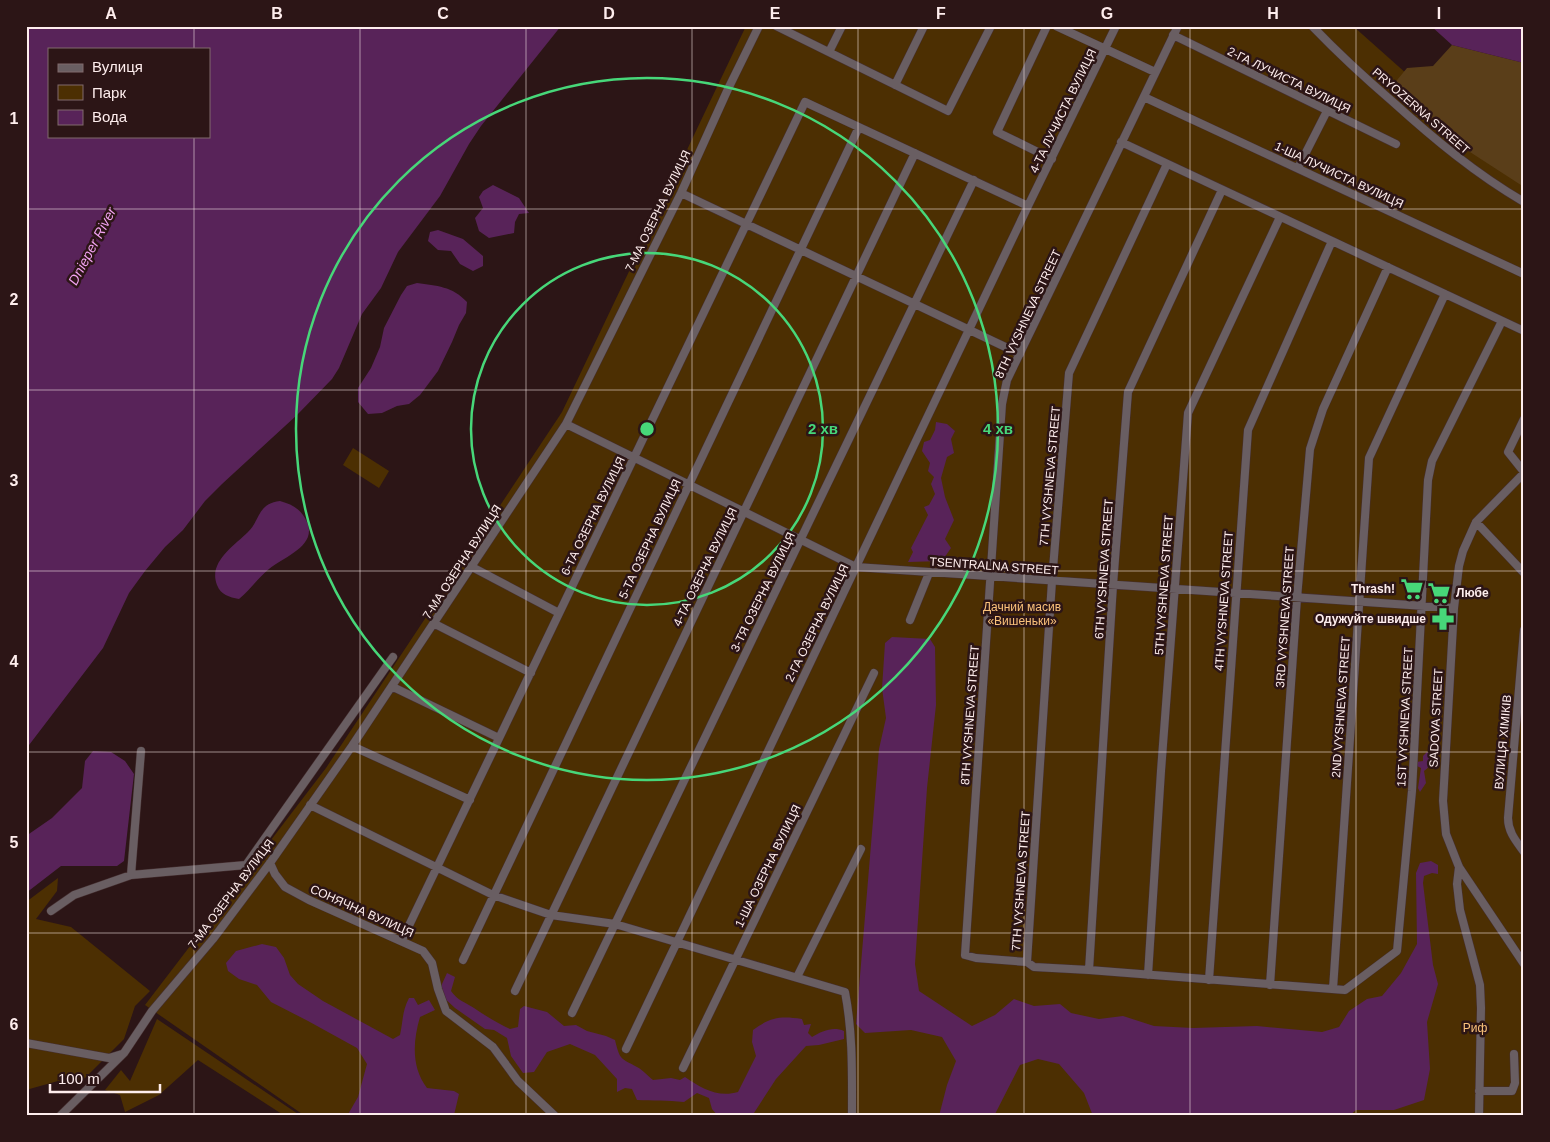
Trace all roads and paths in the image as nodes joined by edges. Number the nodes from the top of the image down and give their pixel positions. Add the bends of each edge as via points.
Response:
1 (759, 26) edge
2 (776, 26) edge
3 (842, 26) edge
4 (924, 26) edge
5 (991, 26) edge
6 (1047, 26) edge
7 (1056, 26) edge
8 (1116, 26) edge
9 (1178, 26) edge
10 (1312, 26) edge
11 (1173, 35) junction
12 (1105, 50) junction
13 (829, 52) junction
14 (1155, 72) junction
15 (895, 85) junction
16 (1144, 97) junction
17 (1326, 111) junction
18 (858, 127) junction
19 (1121, 142) junction
20 (1396, 144) dead end
21 (915, 153) junction
22 (1052, 159) junction
23 (1167, 164) junction
24 (1298, 168) junction
25 (974, 180) junction
26 (1222, 190) junction
27 (680, 193) junction
28 (1524, 202) edge
29 (1028, 206) junction
30 (1280, 216) junction
31 (746, 224) junction
32 (1332, 241) junction
33 (800, 250) junction
34 (1388, 267) junction
35 (1524, 274) edge
36 (856, 276) junction
37 (1445, 294) junction
38 (914, 304) junction
39 (1502, 321) junction
40 (969, 330) junction
41 (1524, 331) edge
42 (1020, 354) junction
43 (1524, 419) edge
44 (566, 424) junction
45 (634, 458) junction
46 (1524, 472) edge
47 (689, 485) junction
48 (744, 512) junction
49 (1476, 522) junction
50 (800, 540) junction
51 (472, 567) junction
52 (856, 567) junction
53 (1522, 567) edge
54 (929, 573) junction
55 (991, 577) junction
56 (1052, 581) junction
57 (1113, 586) junction
58 (1175, 590) junction
59 (1236, 594) junction
60 (1297, 598) junction
61 (1360, 602) junction
62 (1423, 606) junction
63 (1454, 608) junction
64 (560, 613) junction
65 (910, 620) dead end
66 (434, 624) junction
67 (1524, 630) edge
68 (393, 657) dead end
69 (531, 673) junction
70 (874, 673) dead end
71 (392, 686) junction
72 (499, 738) junction
73 (352, 746) junction
74 (141, 751) dead end
75 (470, 800) junction
76 (310, 805) junction
77 (861, 849) dead end
78 (1524, 852) edge
79 (270, 863) junction
80 (437, 867) junction
81 (1459, 867) junction
82 (131, 875) junction
83 (494, 895) junction
84 (51, 911) dead end
85 (551, 915) junction
86 (615, 924) junction
87 (402, 940) junction
88 (677, 943) junction
89 (463, 960) dead end
90 (735, 960) junction
91 (1027, 962) junction
92 (1524, 964) edge
93 (1089, 970) junction
94 (1148, 975) junction
95 (797, 977) junction
96 (1209, 980) junction
97 (1270, 985) junction
98 (1333, 989) junction
99 (515, 991) dead end
100 (572, 1013) dead end
101 (26, 1043) edge
102 (626, 1049) dead end
103 (124, 1053) junction
104 (1514, 1054) dead end
105 (683, 1068) dead end
106 (1479, 1091) junction
107 (60, 1116) edge
108 (555, 1116) edge
109 (852, 1116) edge
110 (1479, 1116) edge

1 - 27 street, 7-МА ОЗЕРНА ВУЛИЦЯ
2 - 13 street
3 - 13 street
4 - 15 street
5 - 15 street via 948,111
6 - 22 street via 997,132
7 - 12 street
8 - 12 street, 4-ТА ЛУЧИСТА ВУЛИЦЯ
9 - 11 street, 8TH VYSHNEVA STREET
10 - 28 street, PRYOZERNA STREET via 1341,56 1468,167
11 - 14 street, 8TH VYSHNEVA STREET
11 - 17 street, 2-ГА ЛУЧИСТА ВУЛИЦЯ
12 - 14 street
12 - 22 street, 4-ТА ЛУЧИСТА ВУЛИЦЯ
13 - 15 street
14 - 16 street, 8TH VYSHNEVA STREET
16 - 19 street, 8TH VYSHNEVA STREET
16 - 24 street, 1-ША ЛУЧИСТА ВУЛИЦЯ
17 - 20 street, 2-ГА ЛУЧИСТА ВУЛИЦЯ
17 - 24 street
18 - 21 street
18 - 31 street, 6-ТА ОЗЕРНА ВУЛИЦЯ via 805,102
18 - 33 street, 5-ТА ОЗЕРНА ВУЛИЦЯ
19 - 23 street
19 - 42 street, 8TH VYSHNEVA STREET
21 - 25 street
21 - 36 street, 4-ТА ОЗЕРНА ВУЛИЦЯ
22 - 29 street, 4-ТА ЛУЧИСТА ВУЛИЦЯ
23 - 26 street
23 - 56 street, 7TH VYSHNEVA STREET via 1070,373
24 - 35 street, 1-ША ЛУЧИСТА ВУЛИЦЯ
25 - 29 street
25 - 38 street, 3-ТЯ ОЗЕРНА ВУЛИЦЯ
26 - 30 street
26 - 57 street, 6TH VYSHNEVA STREET via 1128,392
27 - 31 street
27 - 44 street, 7-МА ОЗЕРНА ВУЛИЦЯ
29 - 40 street, 2-ГА ОЗЕРНА ВУЛИЦЯ
30 - 32 street
30 - 58 street, 5TH VYSHNEVA STREET via 1188,413
31 - 33 street
31 - 45 street, 6-ТА ОЗЕРНА ВУЛИЦЯ
32 - 34 street
32 - 59 street, 4TH VYSHNEVA STREET via 1248,430
33 - 36 street
33 - 47 street, 5-ТА ОЗЕРНА ВУЛИЦЯ
34 - 37 street
34 - 60 street, 3RD VYSHNEVA STREET via 1322,409 1310,450
36 - 38 street
36 - 48 street, 4-ТА ОЗЕРНА ВУЛИЦЯ
37 - 39 street
37 - 61 street, 2ND VYSHNEVA STREET via 1368,458
38 - 40 street
38 - 50 street, 3-ТЯ ОЗЕРНА ВУЛИЦЯ
39 - 41 street
39 - 62 street, 1ST VYSHNEVA STREET via 1432,461 1428,480
40 - 42 street
40 - 52 street, 2-ГА ОЗЕРНА ВУЛИЦЯ
42 - 55 street, 8TH VYSHNEVA STREET via 1007,380 1002,404
43 - 46 street via 1508,452
44 - 45 street, TSENTRALNA STREET
44 - 51 street, 7-МА ОЗЕРНА ВУЛИЦЯ
45 - 47 street, TSENTRALNA STREET
45 - 64 street, 6-ТА ОЗЕРНА ВУЛИЦЯ
46 - 49 street, SADOVA STREET
47 - 48 street, TSENTRALNA STREET
47 - 83 street, 5-ТА ОЗЕРНА ВУЛИЦЯ
48 - 50 street, TSENTRALNA STREET
48 - 85 street, 4-ТА ОЗЕРНА ВУЛИЦЯ
49 - 53 street
49 - 63 street, SADOVA STREET via 1459,566
50 - 52 street, TSENTRALNA STREET
50 - 86 street, 3-ТЯ ОЗЕРНА ВУЛИЦЯ
51 - 64 street
51 - 66 street, 7-МА ОЗЕРНА ВУЛИЦЯ
52 - 54 street, TSENTRALNA STREET
52 - 88 street, 2-ГА ОЗЕРНА ВУЛИЦЯ
54 - 55 street, TSENTRALNA STREET
54 - 65 street
55 - 56 street, TSENTRALNA STREET
55 - 91 street, 8TH VYSHNEVA STREET via 965,955
56 - 57 street, TSENTRALNA STREET
56 - 91 street, 7TH VYSHNEVA STREET
57 - 58 street, TSENTRALNA STREET
57 - 93 street, 6TH VYSHNEVA STREET
58 - 59 street, TSENTRALNA STREET
58 - 94 street, 5TH VYSHNEVA STREET
59 - 60 street, TSENTRALNA STREET
59 - 96 street, 4TH VYSHNEVA STREET
60 - 61 street, TSENTRALNA STREET
60 - 97 street, 3RD VYSHNEVA STREET
61 - 62 street, TSENTRALNA STREET
61 - 98 street, 2ND VYSHNEVA STREET
62 - 63 street, TSENTRALNA STREET
62 - 98 street, 1ST VYSHNEVA STREET via 1412,790 1397,951 1345,990
63 - 81 street, SADOVA STREET via 1443,801 1446,834
64 - 69 street, 6-ТА ОЗЕРНА ВУЛИЦЯ
66 - 69 street
66 - 71 street, 7-МА ОЗЕРНА ВУЛИЦЯ
67 - 78 street, ВУЛИЦЯ ХІМІКІВ via 1508,818 1508,827
68 - 82 street via 246,865
69 - 72 street, 6-ТА ОЗЕРНА ВУЛИЦЯ
70 - 90 street, 1-ША ОЗЕРНА ВУЛИЦЯ
71 - 72 street
71 - 73 street, 7-МА ОЗЕРНА ВУЛИЦЯ
72 - 75 street, 6-ТА ОЗЕРНА ВУЛИЦЯ
73 - 75 street
73 - 76 street, 7-МА ОЗЕРНА ВУЛИЦЯ
74 - 82 street
75 - 80 street, 6-ТА ОЗЕРНА ВУЛИЦЯ
76 - 79 street, 7-МА ОЗЕРНА ВУЛИЦЯ
76 - 80 street
77 - 95 street
79 - 87 street, СОНЯЧНА ВУЛИЦЯ via 285,887
79 - 103 street, 7-МА ОЗЕРНА ВУЛИЦЯ via 152,1011
80 - 83 street
80 - 87 street, 6-ТА ОЗЕРНА ВУЛИЦЯ
81 - 92 street, SADOVA STREET
81 - 106 street via 1460,910 1480,985
82 - 84 street via 74,895
83 - 85 street
83 - 89 street, 5-ТА ОЗЕРНА ВУЛИЦЯ
85 - 86 street
85 - 99 street, 4-ТА ОЗЕРНА ВУЛИЦЯ
86 - 88 street
86 - 100 street, 3-ТЯ ОЗЕРНА ВУЛИЦЯ
87 - 108 street, СОНЯЧНА ВУЛИЦЯ via 423,951 432,963 446,1011 493,1047 518,1081
88 - 90 street
88 - 102 street, 2-ГА ОЗЕРНА ВУЛИЦЯ
90 - 95 street
90 - 105 street, 1-ША ОЗЕРНА ВУЛИЦЯ
91 - 93 street via 1034,967
93 - 94 street
94 - 96 street
95 - 109 street via 845,992 851,1027
96 - 97 street
97 - 98 street
101 - 103 street via 109,1058
103 - 107 street, 7-МА ОЗЕРНА ВУЛИЦЯ
104 - 106 street via 1515,1084 1512,1091
106 - 110 street

